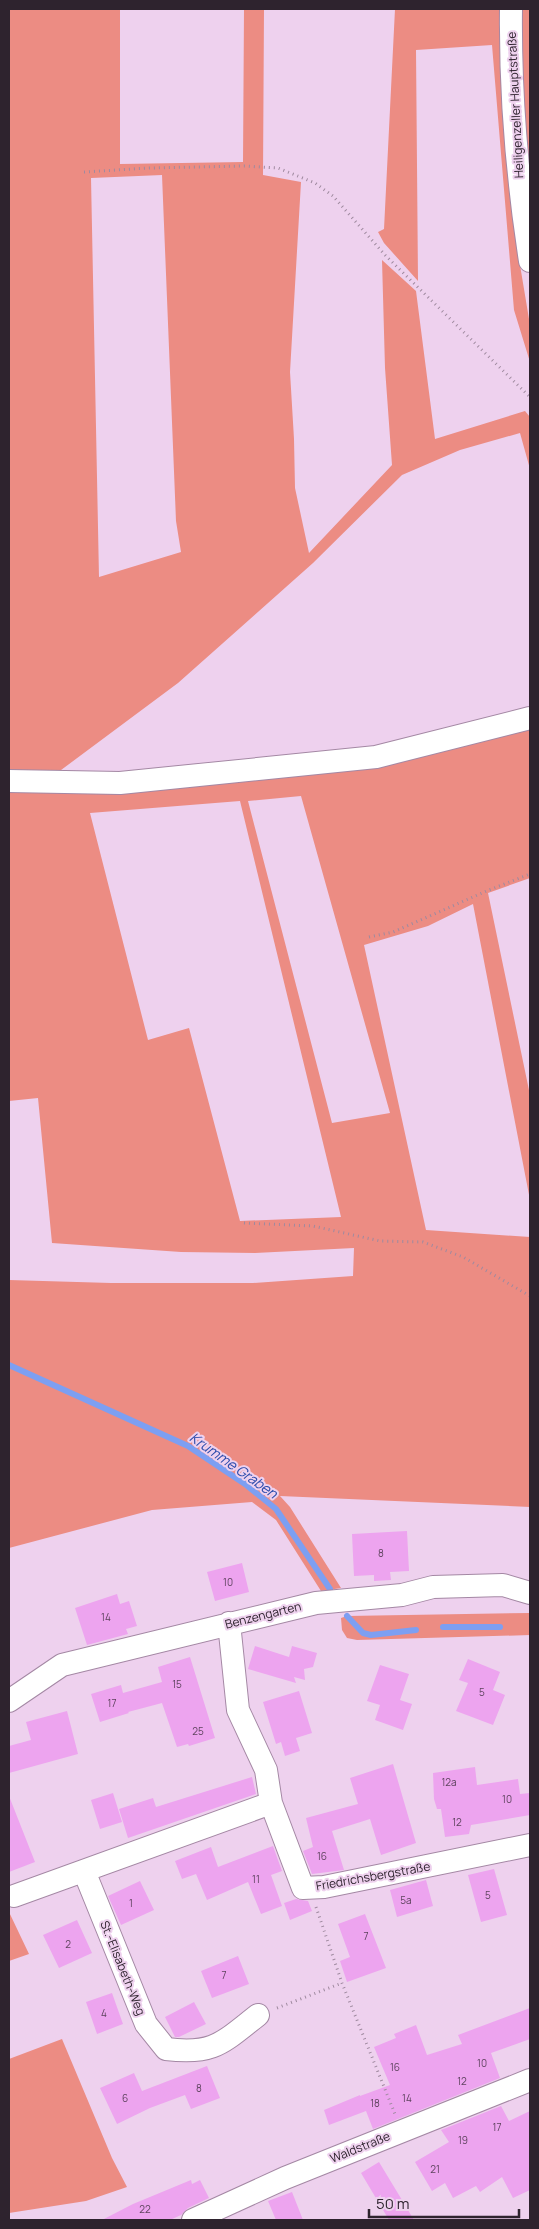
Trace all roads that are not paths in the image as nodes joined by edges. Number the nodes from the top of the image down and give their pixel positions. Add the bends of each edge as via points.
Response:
1 (511, 9) edge
2 (530, 261) edge
3 (530, 718) edge
4 (9, 781) edge
5 (530, 1593) edge
6 (229, 1624) junction
7 (9, 1701) edge
8 (270, 1804) junction
9 (530, 1845) edge
10 (84, 1870) junction
11 (14, 1896) dead end
12 (258, 2015) road end
13 (530, 2080) edge
14 (193, 2220) edge

1 - 2 street, Heiligenzeller Hauptstraße via 512,90 519,192
3 - 4 street via 376,757 120,784
5 - 6 street, Benzengarten via 503,1585 433,1587 402,1595 316,1602
6 - 7 street, Benzengarten via 62,1665
6 - 8 street, Friedrichsbergstraße via 238,1710 266,1770
8 - 9 street, Friedrichsbergstraße via 303,1888 324,1887
8 - 10 street
10 - 11 street
10 - 12 street, St.-Elisabeth-Weg via 146,2024 166,2049 187,2052 212,2048
13 - 14 street, Waldstraße via 285,2178

